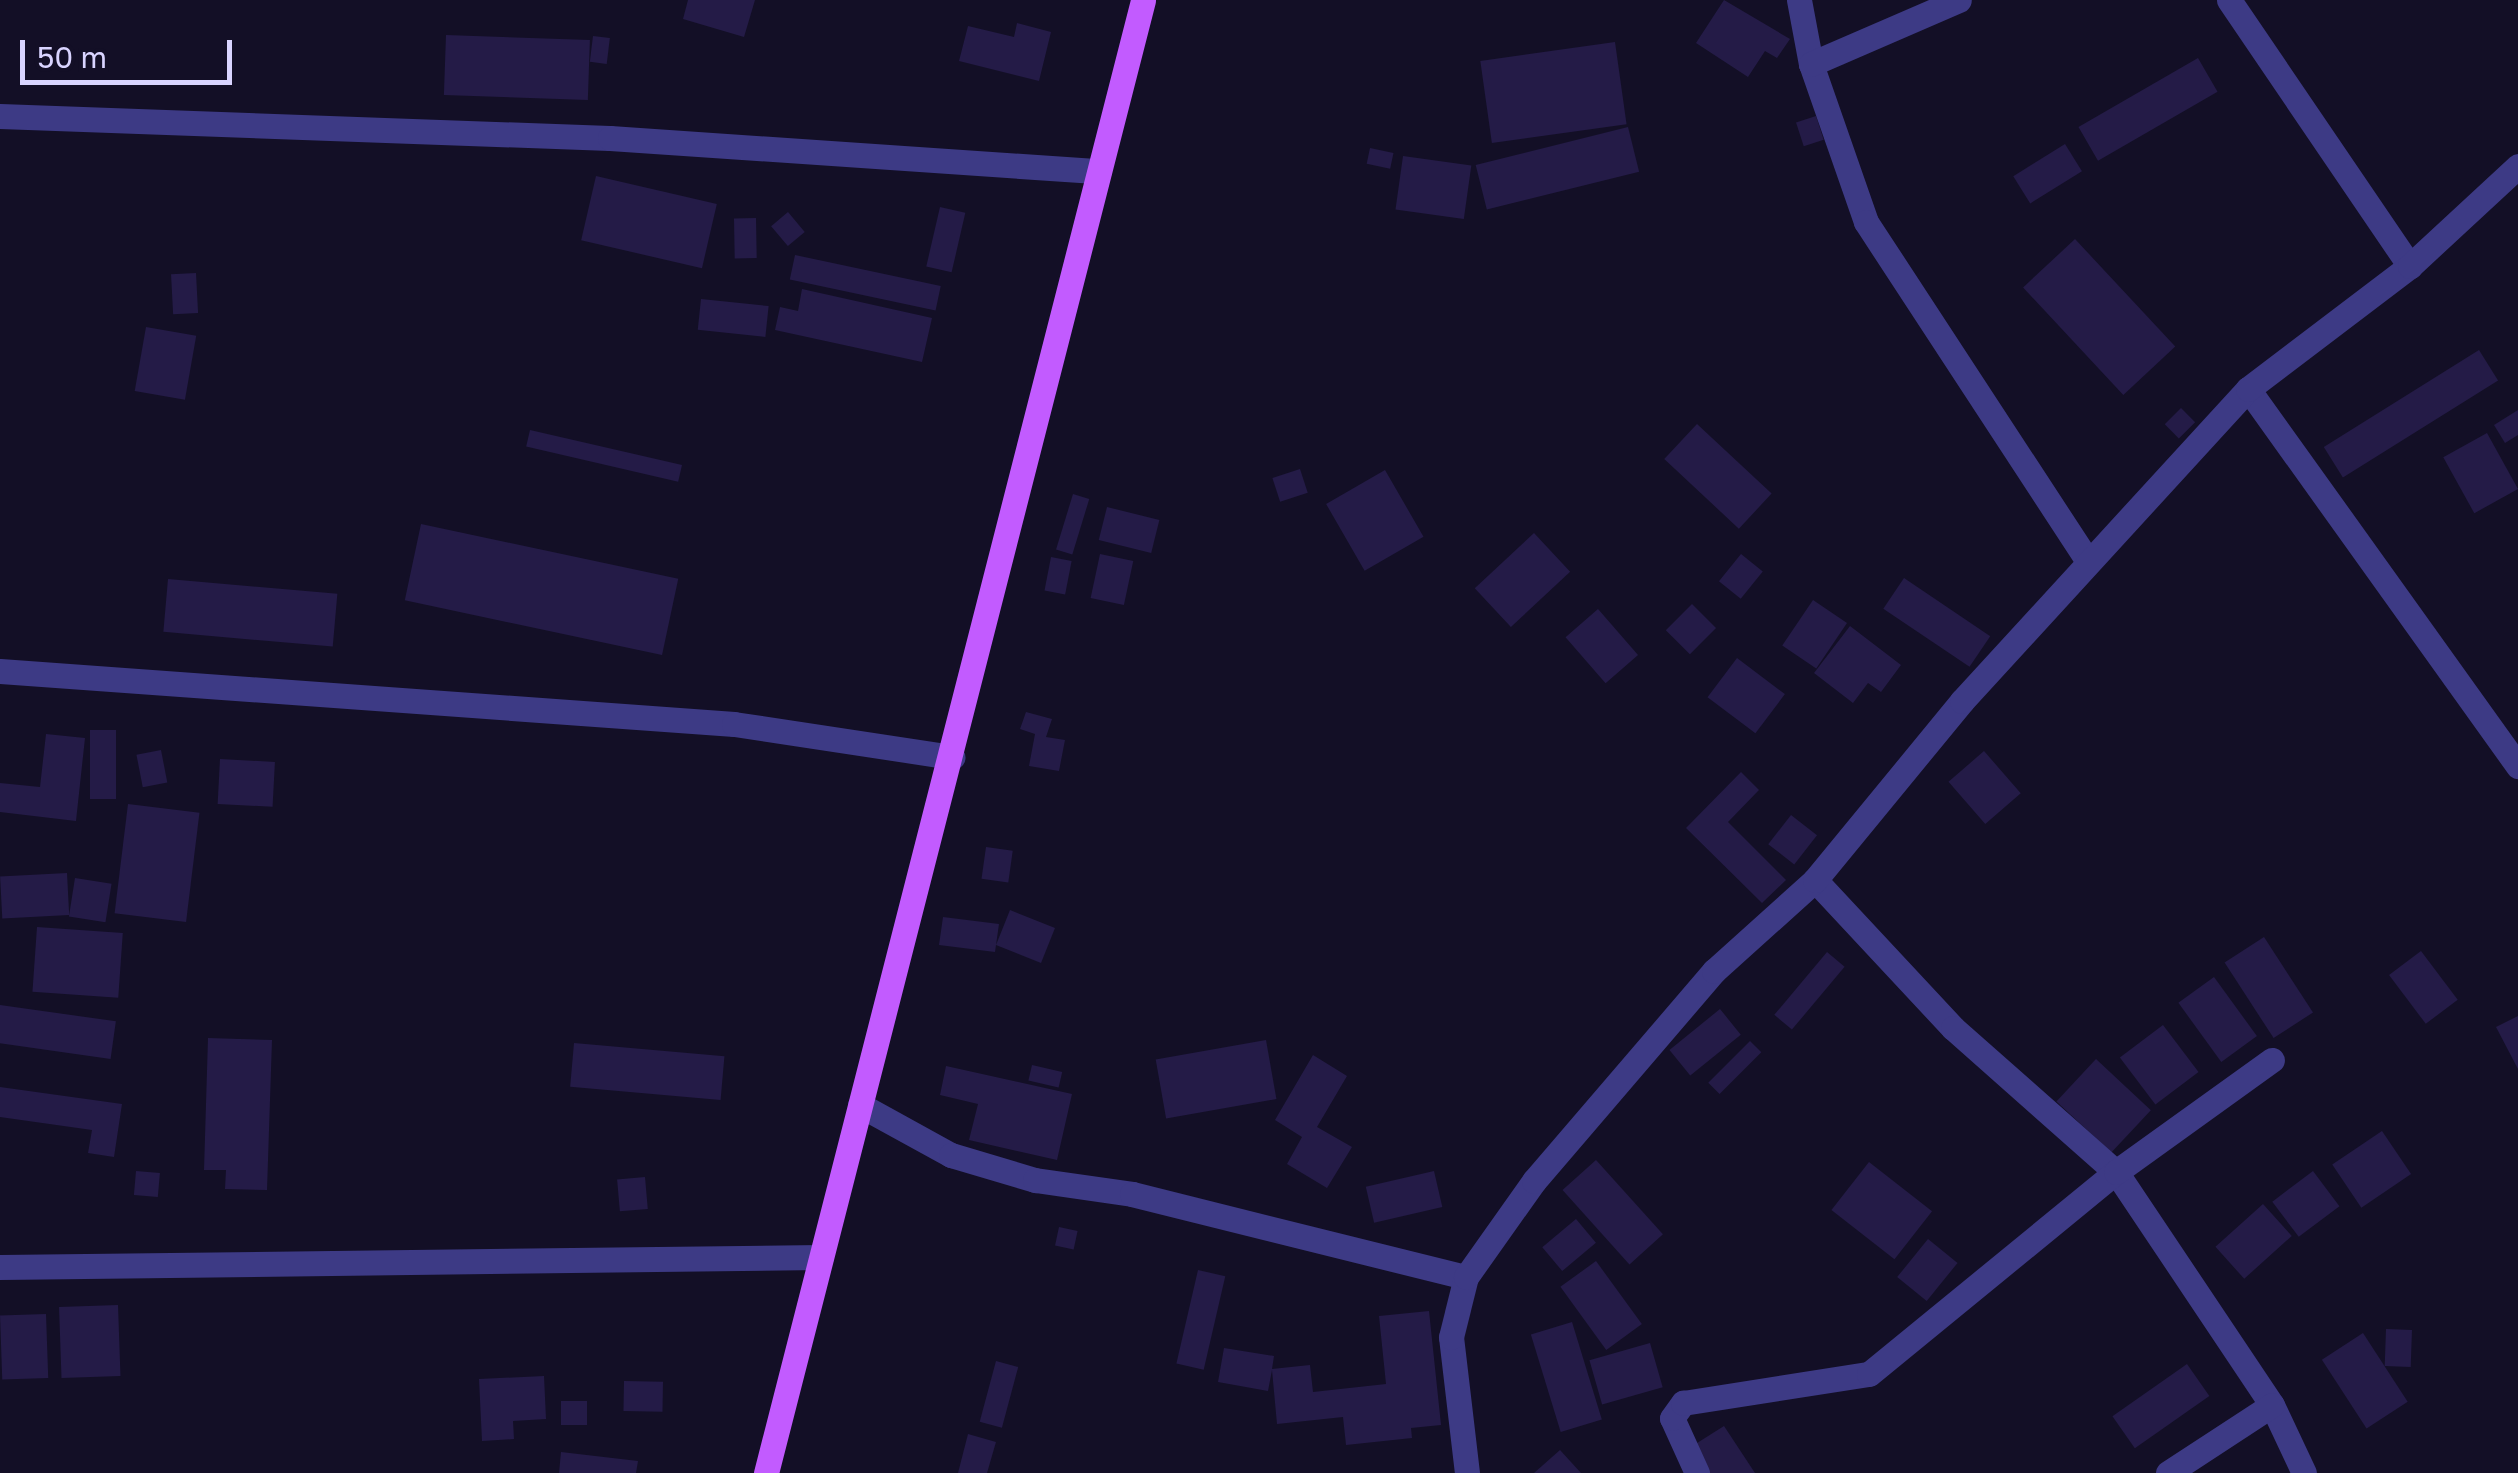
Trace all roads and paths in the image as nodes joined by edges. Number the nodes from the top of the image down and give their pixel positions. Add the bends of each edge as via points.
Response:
1 (1143, 0) edge
2 (1799, 0) edge
3 (1959, 0) edge
4 (2229, 0) edge
5 (1811, 64) junction
6 (0, 116) edge
7 (2518, 166) edge
8 (1099, 171) junction
9 (2410, 266) junction
10 (2248, 389) junction
11 (2088, 560) junction
12 (0, 671) edge
13 (954, 757) junction
14 (2518, 766) edge
15 (1815, 880) junction
16 (2272, 1060) dead end
17 (860, 1105) junction
18 (2116, 1172) junction
19 (822, 1257) junction
20 (0, 1267) edge
21 (1466, 1278) junction
22 (2272, 1405) junction
23 (766, 1473) edge
24 (1467, 1473) edge
25 (1697, 1473) edge
26 (2168, 1473) edge
27 (2304, 1473) edge

1 - 8 main road
2 - 5 street
3 - 5 street
4 - 9 street
5 - 11 street via 1866,222
6 - 8 street via 610,138
7 - 9 street
8 - 13 main road
9 - 10 street
10 - 11 street
10 - 14 street
11 - 15 street
12 - 13 street via 734,724
13 - 17 main road
15 - 18 street via 1954,1028
15 - 21 street via 1714,971 1534,1181
16 - 18 street
17 - 19 main road
17 - 21 street via 952,1155 1018,1175 1132,1194
18 - 22 street
18 - 25 street via 1869,1374 1683,1403 1672,1418
19 - 20 street
19 - 23 main road
21 - 24 street via 1451,1337
22 - 26 street
22 - 27 street

